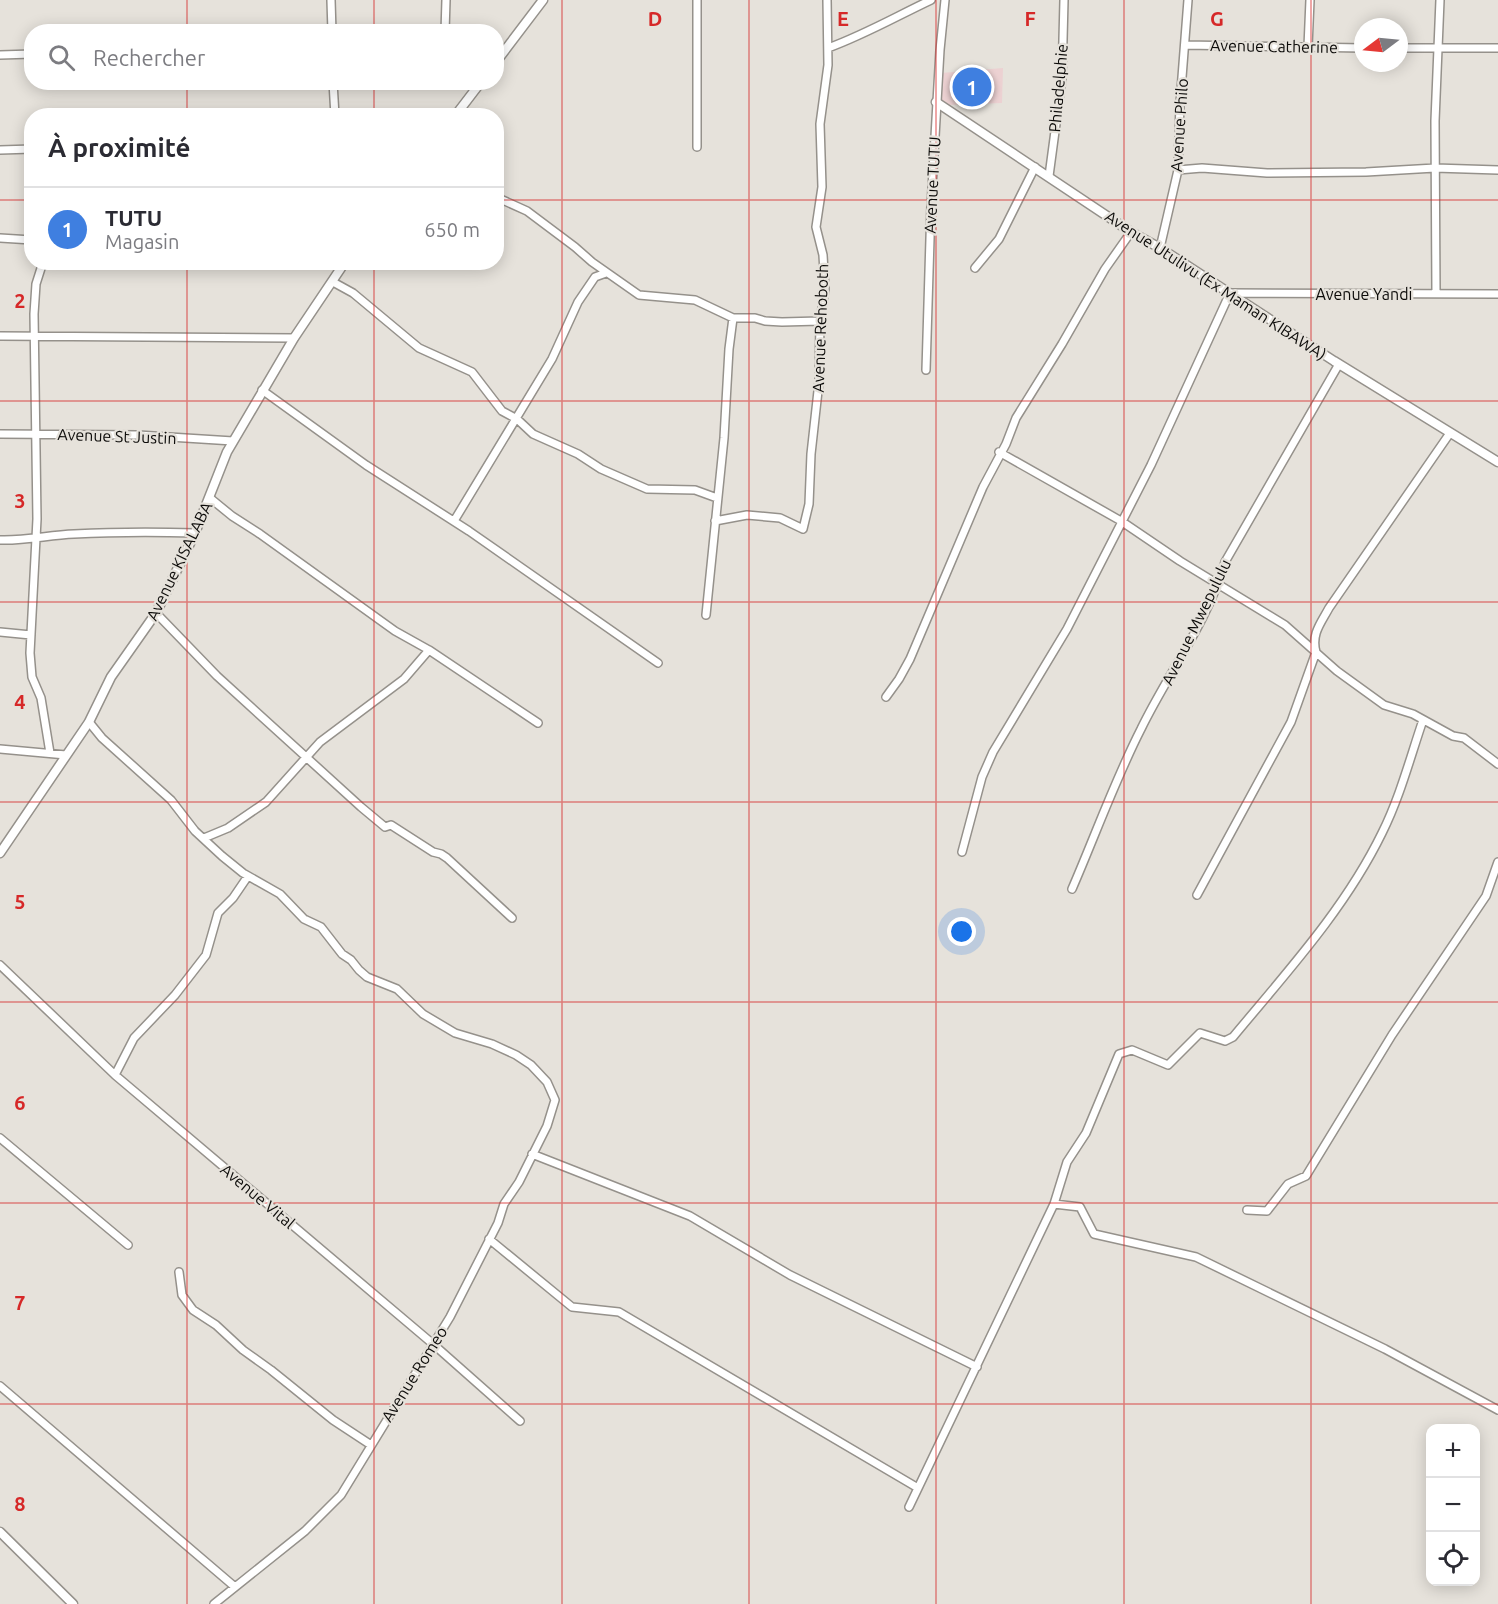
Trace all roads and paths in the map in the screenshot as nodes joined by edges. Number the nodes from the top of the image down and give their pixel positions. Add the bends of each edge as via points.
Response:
1 (331, 0) edge
2 (446, 0) edge
3 (543, 0) edge
4 (697, 0) edge
5 (827, 0) edge
6 (931, 0) edge
7 (945, 0) edge
8 (1064, 0) edge
9 (1188, 0) edge
10 (1310, 0) edge
11 (1440, 0) edge
12 (332, 24) edge
13 (445, 24) edge
14 (1185, 45) junction
15 (1308, 47) junction
16 (828, 48) junction
17 (1354, 48) edge
18 (1408, 48) edge
19 (1498, 48) edge
20 (1438, 49) junction
21 (504, 51) edge
22 (24, 54) edge
23 (0, 55) edge
24 (333, 90) edge
25 (475, 90) edge
26 (936, 102) junction
27 (334, 108) edge
28 (461, 108) edge
29 (697, 147) dead end
30 (24, 149) edge
31 (0, 150) edge
32 (1035, 167) junction
33 (1435, 168) junction
34 (1178, 170) junction
35 (1498, 170) edge
36 (1049, 176) junction
37 (504, 201) edge
38 (1131, 232) junction
39 (0, 238) edge
40 (24, 240) edge
41 (1160, 248) junction
42 (975, 268) dead end
43 (40, 270) edge
44 (340, 270) edge
45 (606, 273) junction
46 (333, 282) junction
47 (1230, 293) junction
48 (1436, 294) junction
49 (1498, 294) edge
50 (733, 318) junction
51 (820, 321) junction
52 (0, 336) edge
53 (35, 336) junction
54 (294, 338) junction
55 (1339, 364) junction
56 (926, 369) dead end
57 (262, 390) junction
58 (517, 420) junction
59 (1450, 433) junction
60 (0, 434) edge
61 (37, 434) junction
62 (233, 441) junction
63 (999, 452) junction
64 (1498, 462) edge
65 (210, 498) junction
66 (717, 498) junction
67 (454, 521) junction
68 (715, 521) junction
69 (1121, 521) junction
70 (195, 533) junction
71 (36, 538) junction
72 (0, 540) edge
73 (1219, 584) junction
74 (156, 613) junction
75 (705, 615) dead end
76 (0, 632) edge
77 (31, 635) junction
78 (429, 650) junction
79 (1316, 652) junction
80 (658, 663) dead end
81 (886, 697) dead end
82 (1423, 720) junction
83 (89, 722) junction
84 (538, 723) dead end
85 (0, 749) edge
86 (50, 753) junction
87 (66, 755) junction
88 (305, 758) junction
89 (1498, 764) edge
90 (204, 838) junction
91 (962, 852) dead end
92 (0, 853) edge
93 (1498, 862) edge
94 (248, 876) junction
95 (1072, 889) dead end
96 (1197, 895) dead end
97 (512, 918) dead end
98 (0, 965) edge
99 (115, 1075) junction
100 (0, 1138) edge
101 (532, 1154) junction
102 (1054, 1204) junction
103 (1247, 1210) dead end
104 (489, 1239) junction
105 (128, 1245) dead end
106 (179, 1272) dead end
107 (433, 1344) junction
108 (977, 1367) junction
109 (0, 1386) edge
110 (1498, 1410) edge
111 (520, 1421) dead end
112 (371, 1445) junction
113 (918, 1488) junction
114 (909, 1507) dead end
115 (0, 1532) edge
116 (235, 1587) junction
117 (72, 1604) edge
118 (214, 1604) edge

1 - 12 street
2 - 13 street
3 - 21 street
4 - 29 street
5 - 16 street, Avenue Rehoboth
6 - 16 street
7 - 26 street, Avenue TUTU
8 - 36 street, Philadelphie via 1062,79
9 - 14 street, Avenue Philo
10 - 15 street
11 - 20 street
14 - 15 street, Avenue Catherine
14 - 34 street, Avenue Philo
15 - 17 street, Avenue Catherine
16 - 51 street, Avenue Rehoboth via 820,124 822,187 816,227 825,274
18 - 20 street
19 - 20 street
20 - 33 street
22 - 23 street
24 - 27 street
25 - 28 street
26 - 32 street, Avenue Utulivu (Ex Maman KIBAWA)
26 - 56 street, Avenue TUTU
30 - 31 street
32 - 36 street, Avenue Utulivu (Ex Maman KIBAWA)
32 - 42 street via 999,239
33 - 34 street via 1267,173
33 - 35 street
33 - 48 street
34 - 41 street, Avenue Philo
36 - 38 street, Avenue Utulivu (Ex Maman KIBAWA)
37 - 45 street via 527,211
38 - 41 street, Avenue Utulivu (Ex Maman KIBAWA)
38 - 63 street via 1105,269
39 - 40 street
41 - 47 street, Avenue Utulivu (Ex Maman KIBAWA)
43 - 53 street via 36,284
44 - 46 street, Avenue KISALABA
45 - 50 street via 639,295 695,300
45 - 58 street via 595,277 578,302 552,359
46 - 54 street, Avenue KISALABA
46 - 58 street via 419,348 472,372 502,411
47 - 48 street, Avenue Yandi
47 - 55 street, Avenue Utulivu (Ex Maman KIBAWA)
47 - 69 street
48 - 49 street, Avenue Yandi
50 - 51 street
50 - 66 street
51 - 68 street, Avenue Rehoboth via 819,382 809,504 803,529 780,518 747,515
52 - 53 street
53 - 54 street
53 - 61 street
54 - 57 street, Avenue KISALABA
55 - 59 street, Avenue Utulivu (Ex Maman KIBAWA)
55 - 73 street, Avenue Mwepululu via 1225,562
57 - 62 street, Avenue KISALABA
57 - 67 street via 366,465
58 - 66 street via 533,434 647,489 695,490
58 - 67 street
59 - 64 street, Avenue Utulivu (Ex Maman KIBAWA)
59 - 79 street via 1329,608 1314,635
60 - 61 street, Avenue St Justin
61 - 62 street, Avenue St Justin
61 - 71 street
62 - 65 street, Avenue KISALABA
63 - 69 street
63 - 81 street via 910,659
65 - 70 street, Avenue KISALABA
65 - 78 street via 395,631
66 - 68 street
67 - 80 street
68 - 75 street
69 - 73 street
69 - 91 street via 1067,628 993,752 982,777
70 - 71 street via 129,532
70 - 74 street, Avenue KISALABA
71 - 72 street
71 - 77 street
73 - 79 street via 1285,625
73 - 95 street, Avenue Mwepululu via 1140,729
74 - 83 street, Avenue KISALABA via 111,677
74 - 88 street
76 - 77 street
77 - 86 street via 32,677 41,698
78 - 84 street
78 - 88 street via 404,679 330,733
79 - 82 street via 1384,705
79 - 96 street via 1291,722
82 - 89 street via 1464,738
82 - 102 street via 1383,832 1359,876 1320,930 1233,1037 1225,1041 1200,1033 1168,1065 1132,1050 1119,1054 1086,1133 1067,1162
83 - 87 street, Avenue KISALABA
83 - 90 street via 171,800
85 - 86 street
86 - 87 street
87 - 92 street, Avenue KISALABA
88 - 90 street via 266,802 228,828
88 - 97 street via 385,827 391,825 447,858
90 - 94 street
93 - 103 street via 1486,896 1392,1035 1305,1176 1288,1184 1267,1211
94 - 99 street via 218,913 206,955 134,1038
94 - 101 street, Avenue Romeo via 280,894 304,919 321,927 342,954 368,977 397,988 428,1017 455,1033 492,1044 531,1065 547,1082 555,1100
98 - 99 street, Avenue Vital
99 - 107 street, Avenue Vital
100 - 105 street
101 - 104 street, Avenue Romeo
101 - 108 street via 690,1216 790,1275
102 - 108 street
102 - 110 street via 1080,1207 1094,1234 1196,1257 1385,1349
104 - 107 street, Avenue Romeo
104 - 113 street via 572,1307 619,1312
106 - 112 street via 182,1295 193,1310 333,1420
107 - 111 street, Avenue Vital
107 - 112 street, Avenue Romeo
108 - 113 street
109 - 116 street
112 - 116 street, Avenue Romeo via 340,1495 305,1531
113 - 114 street
115 - 117 street
116 - 118 street, Avenue Romeo

